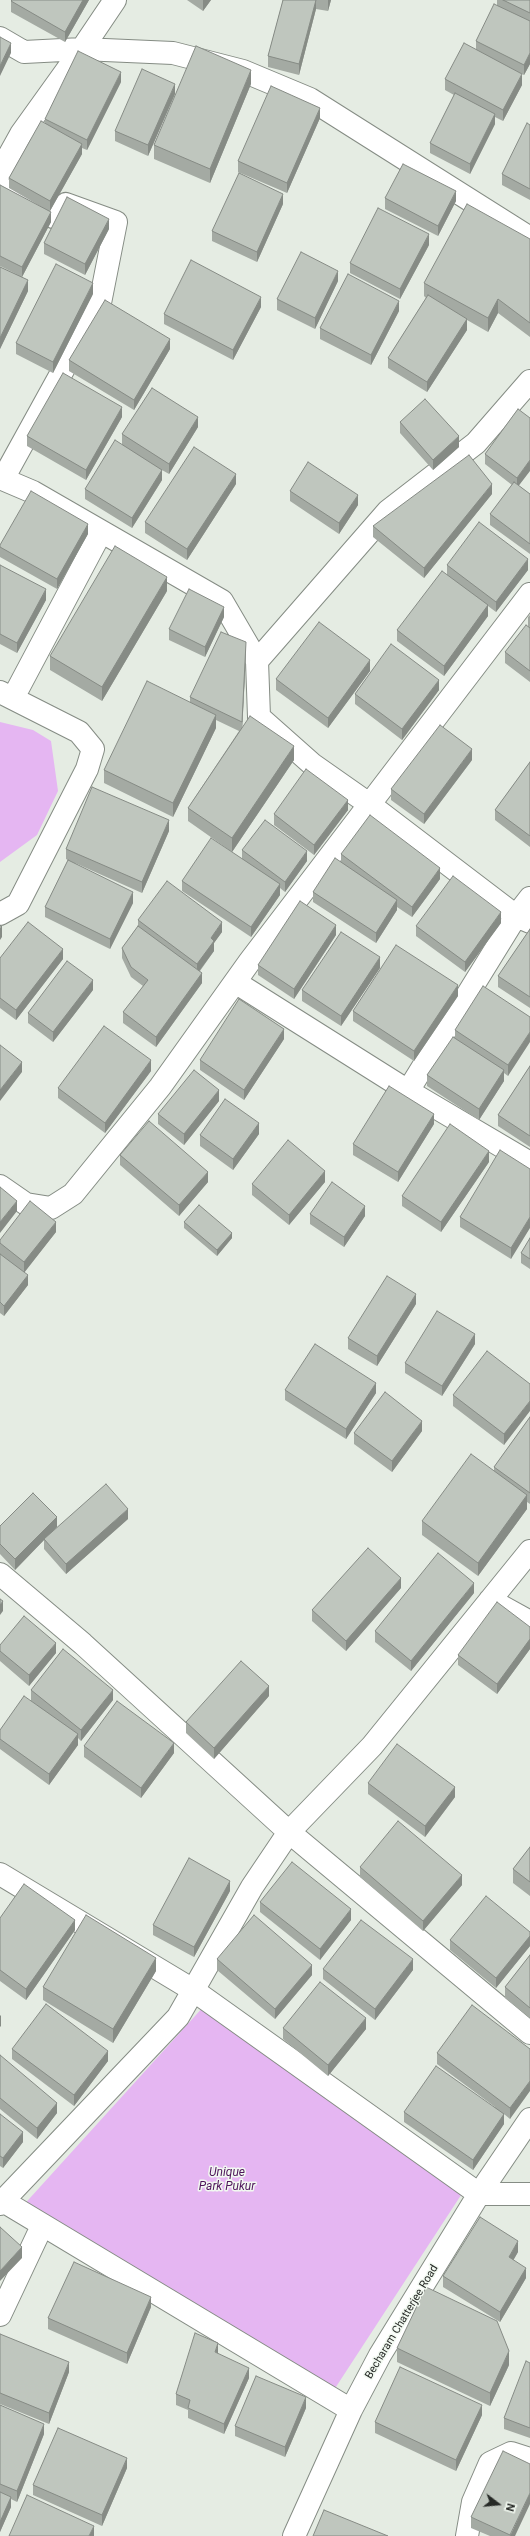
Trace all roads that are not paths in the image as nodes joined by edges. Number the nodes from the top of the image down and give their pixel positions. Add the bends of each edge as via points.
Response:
1 (115, 0) edge
2 (0, 38) edge
3 (82, 49) junction
4 (0, 172) edge
5 (0, 187) edge
6 (530, 238) edge
7 (530, 381) edge
8 (2, 479) edge
9 (101, 532) junction
10 (530, 594) edge
11 (257, 661) junction
12 (7, 695) edge
13 (369, 804) junction
14 (530, 898) edge
15 (0, 914) edge
16 (523, 919) edge
17 (235, 982) junction
18 (408, 1091) junction
19 (530, 1163) edge
20 (0, 1186) edge
21 (530, 1551) edge
22 (0, 1574) edge
23 (490, 1600) junction
24 (530, 1622) edge
25 (289, 1832) junction
26 (0, 1874) edge
27 (193, 1990) junction
28 (530, 2033) edge
29 (530, 2119) edge
30 (479, 2194) junction
31 (530, 2194) edge
32 (2, 2203) edge
33 (42, 2226) junction
34 (0, 2315) edge
35 (351, 2410) junction
36 (530, 2459) edge
37 (294, 2536) edge
38 (467, 2536) edge

1 - 3 street
2 - 3 street via 24,52
3 - 4 street via 21,134
3 - 6 street via 173,52 243,71 310,99
5 - 8 street via 53,217 66,204 116,222 100,303
7 - 11 street via 476,443 388,511
8 - 9 street via 33,492
9 - 11 street via 222,601
9 - 12 street
10 - 13 street
11 - 13 street via 259,717 312,764
12 - 15 street via 80,732 93,749 87,770 18,904
13 - 16 street
13 - 17 street
14 - 16 street
16 - 18 street
17 - 18 street
17 - 20 street via 160,1087 73,1194 51,1208 26,1204
18 - 19 street
21 - 23 street
22 - 25 street via 83,1644
23 - 24 street
23 - 25 street via 372,1746
25 - 27 street via 252,1887
25 - 28 street
26 - 27 street
27 - 30 street
27 - 32 street via 178,2017
29 - 30 street, Becharam Chatterjee Road
30 - 31 street
30 - 35 street, Becharam Chatterjee Road via 380,2355
32 - 33 street
33 - 34 street
33 - 35 street
35 - 37 street, Becharam Chatterjee Road
36 - 38 street via 511,2453 490,2463 473,2502

